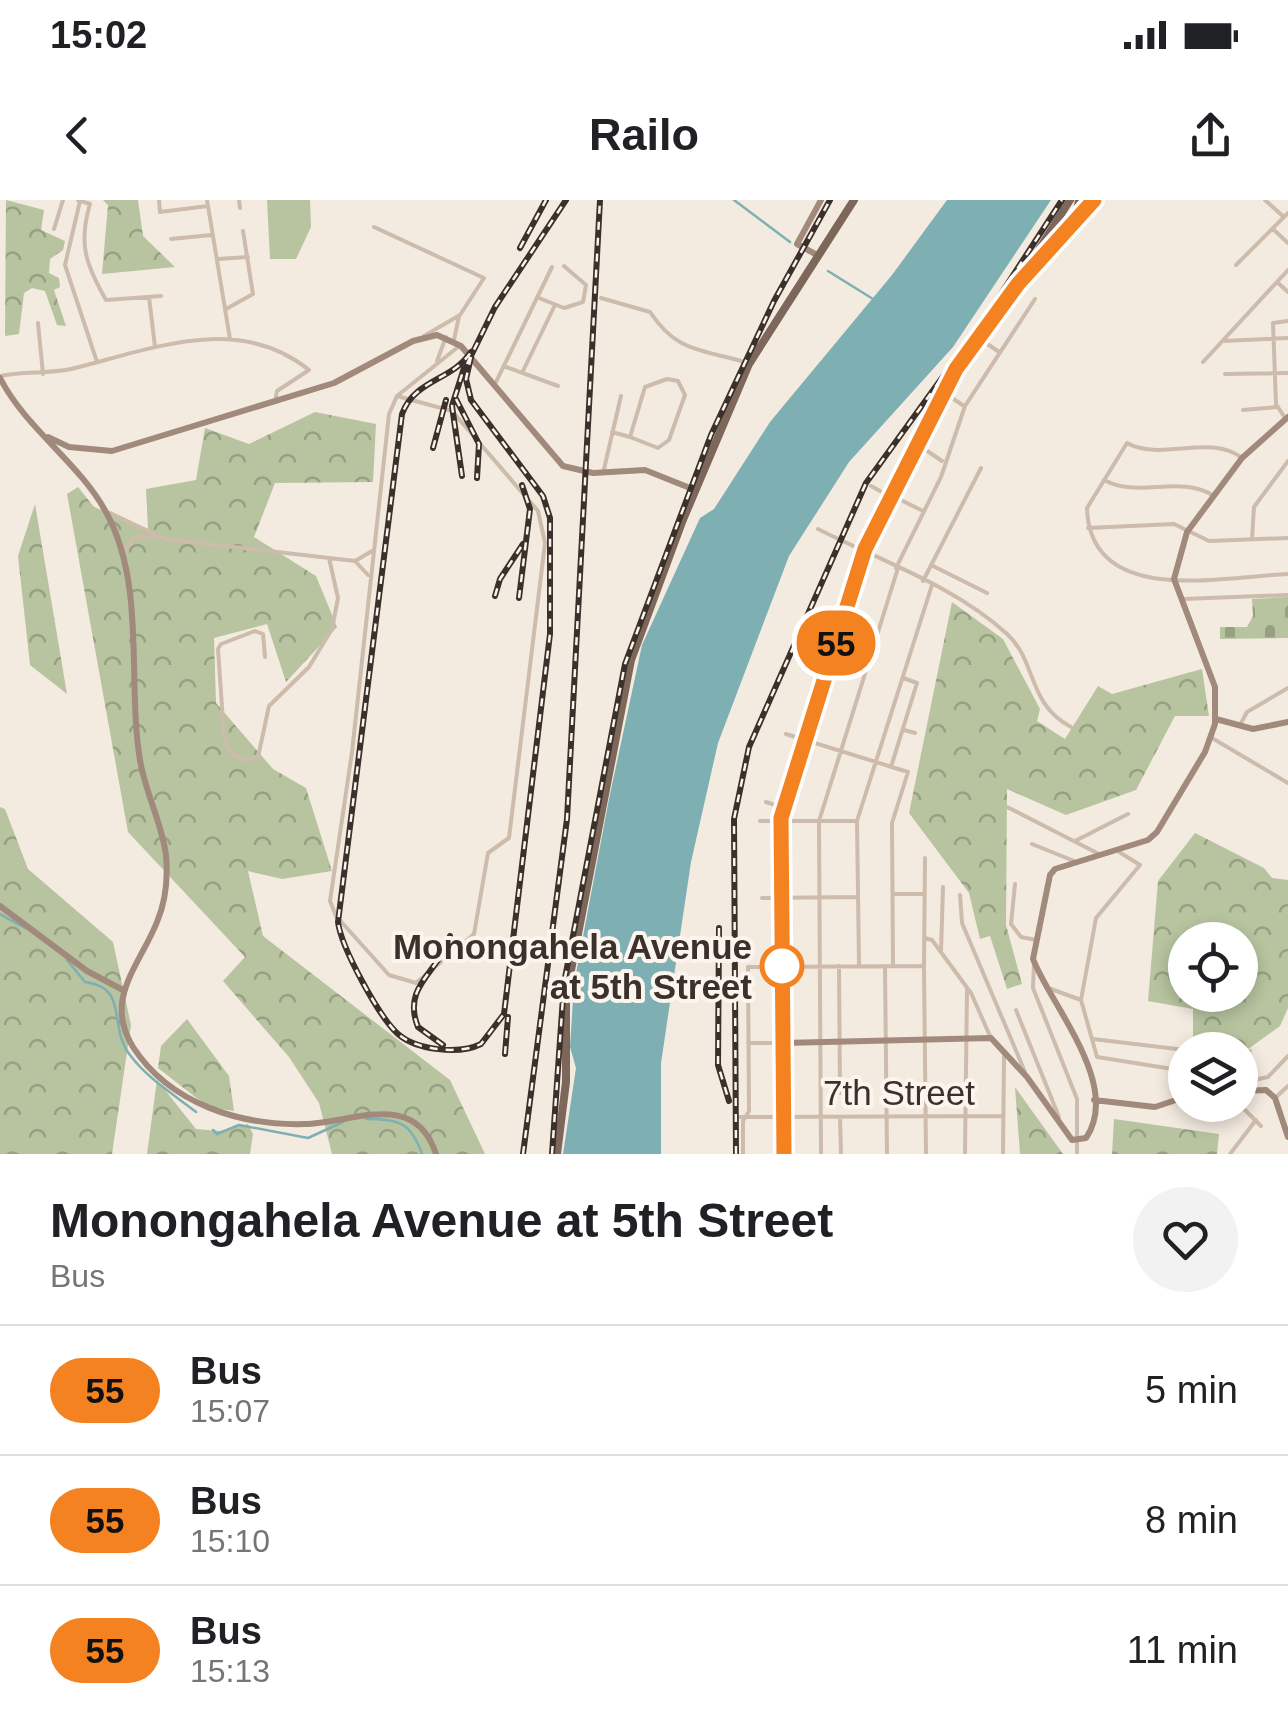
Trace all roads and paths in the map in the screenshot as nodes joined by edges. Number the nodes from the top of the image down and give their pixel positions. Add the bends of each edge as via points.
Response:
1 (64, 200) edge
2 (79, 200) edge
3 (158, 200) edge
4 (239, 200) edge
5 (821, 200) edge
6 (854, 200) edge
7 (1070, 200) edge
8 (1082, 200) edge
9 (1094, 200) edge
10 (1265, 200) edge
11 (207, 203) edge
12 (240, 208) dead end
13 (1286, 215) edge
14 (374, 227) dead end
15 (1274, 228) junction
16 (54, 229) dead end
17 (243, 231) dead end
18 (211, 234) junction
19 (171, 239) dead end
20 (1288, 243) edge
21 (817, 256) junction
22 (248, 257) junction
23 (216, 259) junction
24 (1040, 261) junction
25 (1236, 265) dead end
26 (564, 266) dead end
27 (552, 267) dead end
28 (1288, 270) edge
29 (1277, 282) junction
30 (1018, 284) junction
31 (1288, 292) edge
32 (161, 296) dead end
33 (148, 297) junction
34 (539, 298) junction
35 (601, 298) dead end
36 (1035, 299) dead end
37 (555, 305) junction
38 (226, 309) junction
39 (460, 315) junction
40 (1288, 320) edge
41 (38, 323) dead end
42 (424, 336) junction
43 (230, 338) junction
44 (450, 338) junction
45 (980, 338) junction
46 (1288, 338) edge
47 (1273, 339) junction
48 (1221, 341) junction
49 (155, 346) junction
50 (461, 346) junction
51 (999, 352) junction
52 (741, 360) dead end
53 (97, 362) junction
54 (1203, 362) dead end
55 (435, 366) junction
56 (505, 367) junction
57 (522, 373) junction
58 (1288, 373) edge
59 (43, 374) junction
60 (1225, 374) dead end
61 (1275, 374) junction
62 (0, 377) edge
63 (558, 386) dead end
64 (493, 388) junction
65 (943, 392) junction
66 (397, 396) junction
67 (621, 396) dead end
68 (275, 402) junction
69 (965, 406) junction
70 (1277, 407) junction
71 (1244, 410) dead end
72 (1287, 418) edge
73 (612, 432) junction
74 (42, 434) junction
75 (630, 437) junction
76 (917, 444) junction
77 (69, 448) junction
78 (1242, 458) junction
79 (64, 460) junction
80 (944, 462) junction
81 (1288, 462) edge
82 (981, 468) dead end
83 (604, 473) junction
84 (1104, 480) junction
85 (871, 486) dead end
86 (695, 490) junction
87 (891, 496) junction
88 (1214, 496) junction
89 (106, 510) junction
90 (924, 512) junction
91 (1088, 528) junction
92 (818, 529) dead end
93 (1187, 532) junction
94 (165, 538) junction
95 (1288, 538) edge
96 (1252, 539) junction
97 (372, 550) junction
98 (864, 552) junction
99 (122, 553) junction
100 (329, 558) junction
101 (355, 561) junction
102 (932, 565) junction
103 (897, 568) junction
104 (1288, 574) edge
105 (370, 578) junction
106 (1174, 579) junction
107 (924, 582) junction
108 (932, 585) junction
109 (986, 593) dead end
110 (1288, 595) edge
111 (1179, 599) junction
112 (812, 650) dead end
113 (832, 656) junction
114 (264, 657) dead end
115 (868, 667) junction
116 (903, 678) junction
117 (1288, 688) edge
118 (1216, 719) junction
119 (1288, 722) edge
120 (1240, 724) junction
121 (1072, 727) dead end
122 (904, 730) junction
123 (915, 733) dead end
124 (786, 734) dead end
125 (1212, 738) junction
126 (805, 740) junction
127 (841, 751) junction
128 (877, 762) junction
129 (892, 767) junction
130 (1288, 782) edge
131 (766, 802) dead end
132 (784, 808) junction
133 (1007, 808) dead end
134 (1128, 814) dead end
135 (760, 821) dead end
136 (780, 821) junction
137 (819, 821) junction
138 (857, 821) junction
139 (1075, 840) junction
140 (1032, 844) dead end
141 (1116, 850) junction
142 (1102, 855) junction
143 (925, 858) dead end
144 (1076, 862) junction
145 (1015, 884) dead end
146 (943, 887) dead end
147 (893, 894) junction
148 (926, 894) junction
149 (960, 895) dead end
150 (818, 897) junction
151 (857, 897) junction
152 (762, 898) dead end
153 (781, 898) junction
154 (0, 906) edge
155 (925, 938) junction
156 (1036, 940) junction
157 (941, 952) junction
158 (1034, 963) junction
159 (925, 965) junction
160 (782, 966) junction
161 (819, 966) junction
162 (839, 966) junction
163 (859, 966) junction
164 (885, 966) junction
165 (893, 966) junction
166 (128, 971) junction
167 (107, 981) junction
168 (967, 988) junction
169 (1052, 989) junction
170 (123, 990) junction
171 (1080, 1000) junction
172 (121, 1006) junction
173 (1016, 1010) dead end
174 (991, 1038) junction
175 (1093, 1039) junction
176 (886, 1041) junction
177 (964, 1041) junction
178 (820, 1042) junction
179 (840, 1042) junction
180 (925, 1042) junction
181 (748, 1043) junction
182 (783, 1043) junction
183 (1168, 1048) edge
184 (1005, 1051) junction
185 (1288, 1056) edge
186 (1168, 1069) edge
187 (1027, 1077) junction
188 (1258, 1079) edge
189 (1288, 1086) edge
190 (1258, 1089) edge
191 (840, 1093) dead end
192 (1274, 1098) junction
193 (1076, 1099) junction
194 (1094, 1100) junction
195 (1168, 1103) edge
196 (1003, 1116) junction
197 (736, 1117) dead end
198 (840, 1117) junction
199 (886, 1117) junction
200 (926, 1117) junction
201 (965, 1117) junction
202 (745, 1118) junction
203 (783, 1118) junction
204 (821, 1118) junction
205 (1058, 1122) junction
206 (1254, 1122) edge
207 (1258, 1122) edge
208 (1261, 1126) dead end
209 (1288, 1137) edge
210 (1078, 1142) junction
211 (436, 1154) edge
212 (557, 1154) edge
213 (744, 1154) edge
214 (784, 1154) edge
215 (821, 1154) edge
216 (840, 1154) edge
217 (888, 1154) edge
218 (926, 1154) edge
219 (966, 1154) edge
220 (1004, 1154) edge
221 (1077, 1154) edge
222 (1230, 1154) edge

1 - 16 street
2 - 33 street via 90,204 83,259 106,300
2 - 53 street via 65,264
3 - 11 street via 160,212
4 - 12 street
5 - 21 street via 798,244
6 - 21 main road
7 - 30 main road
8 - 24 main road
8 - 30 main road
9 - 24 main road
10 - 13 street
11 - 18 street
13 - 15 street
14 - 39 street via 484,278
15 - 20 street
15 - 25 street
17 - 22 street
18 - 19 street
18 - 23 street
21 - 86 main road via 758,347
22 - 23 street
22 - 38 street via 253,294
23 - 38 street
24 - 30 main road
26 - 37 street via 586,285 586,298 572,309
27 - 34 street
28 - 29 street
29 - 31 street
29 - 48 street
30 - 45 street
32 - 33 street
33 - 49 street
34 - 37 street
34 - 56 street
35 - 52 street via 650,312 666,336 683,346
36 - 51 street
37 - 57 street
38 - 43 street
39 - 42 street
39 - 44 street
40 - 47 street via 1274,322
41 - 59 street
42 - 44 street
42 - 68 street via 350,376
43 - 49 street
43 - 68 street via 268,347 309,370 277,392
44 - 50 street
44 - 55 street
45 - 51 street
45 - 65 street
46 - 47 street
47 - 48 street
47 - 61 street
48 - 54 street
49 - 53 street
50 - 55 street
50 - 64 street
51 - 69 street
53 - 59 street
55 - 66 street
56 - 57 street
56 - 64 street
57 - 63 street
58 - 61 street
59 - 62 street
60 - 61 street
61 - 70 street
62 - 74 street
64 - 83 street via 563,466
65 - 69 street
65 - 76 street
66 - 97 street via 389,414
66 - 105 street via 452,411 538,511 545,542 509,838 488,853 474,934 416,984 389,975 330,901
67 - 73 street
68 - 77 street via 112,451
69 - 80 street
70 - 71 street
70 - 72 street
72 - 78 street
73 - 75 street
73 - 83 street
74 - 77 street
74 - 79 street
75 - 75 street via 658,448 668,440 686,395 678,381 646,388
76 - 80 street
76 - 87 street
77 - 79 street
78 - 84 street via 1226,448 1142,450 1127,442
78 - 88 street
79 - 89 street
80 - 90 street
81 - 96 street via 1254,507
82 - 102 street
83 - 86 street via 644,470
84 - 88 street via 1123,489 1193,486
84 - 91 street via 1088,508
85 - 87 street
86 - 212 main road via 619,702 566,996
87 - 90 street
87 - 98 street
88 - 93 street
89 - 94 street
89 - 99 street
90 - 103 street
91 - 93 street via 1174,524
91 - 106 street via 1111,566 1139,577
92 - 98 street
93 - 96 street via 1209,541
93 - 106 street
94 - 99 street via 135,538
94 - 100 street
95 - 96 street
97 - 101 street
97 - 105 street
98 - 103 street
98 - 113 street
99 - 166 street via 140,761 166,853 167,882 159,918
100 - 101 street
100 - 114 street via 338,598 332,630 308,667 268,706 258,757 243,760 229,751 224,736 218,649 255,632 263,634
101 - 105 street
102 - 107 street
102 - 109 street
103 - 107 street
103 - 115 street
104 - 106 street
106 - 111 street
107 - 108 street
108 - 116 street
108 - 121 street via 1010,636 1039,699
110 - 111 street
111 - 118 street via 1213,679
112 - 113 street
113 - 115 street
113 - 126 street
115 - 127 street
116 - 122 street via 918,683
116 - 128 street
117 - 120 street via 1246,712
118 - 120 street
118 - 125 street
119 - 120 street via 1258,729
122 - 123 street
122 - 129 street
124 - 126 street
125 - 130 street
125 - 141 street via 1157,832
126 - 127 street
126 - 132 street
127 - 128 street
127 - 137 street
128 - 129 street
128 - 138 street
129 - 147 street via 908,772 892,823
131 - 132 street
132 - 136 street
133 - 139 street
134 - 139 street
135 - 136 street
136 - 137 street
136 - 153 street
137 - 138 street
137 - 150 street
138 - 151 street
139 - 142 street
140 - 144 street
141 - 142 street
141 - 171 street via 1140,865 1096,918
142 - 144 street
143 - 148 street
144 - 156 street via 1050,875
145 - 156 street via 1011,924 1021,937
146 - 157 street
147 - 148 street
147 - 165 street
148 - 155 street
149 - 187 street via 960,917
150 - 151 street
150 - 153 street
150 - 161 street
151 - 163 street
152 - 153 street
153 - 160 street
154 - 167 street
155 - 157 street
155 - 159 street
156 - 158 street
157 - 168 street
158 - 169 street
158 - 193 street via 1033,988
159 - 165 street
159 - 180 street
160 - 161 street
160 - 181 street via 748,967
160 - 182 street
161 - 162 street
161 - 178 street
162 - 163 street
162 - 179 street
163 - 164 street
164 - 165 street
164 - 176 street
166 - 167 street
166 - 170 street
167 - 170 street
167 - 172 street
168 - 174 street
168 - 177 street
169 - 171 street
169 - 194 street via 1083,1052
170 - 172 street
171 - 175 street
172 - 211 street via 137,1052 211,1112 305,1124 364,1113 397,1115 423,1130
173 - 205 street
174 - 177 street
174 - 184 street
175 - 183 street
175 - 186 street via 1103,1059
176 - 179 street
176 - 180 street
176 - 199 street
177 - 180 street
177 - 201 street
178 - 179 street
178 - 182 street
178 - 204 street
179 - 191 street
180 - 200 street
181 - 182 street
181 - 202 street
182 - 203 street
184 - 187 street
184 - 196 street
185 - 188 street
187 - 205 street
189 - 192 street
190 - 192 street
192 - 209 street
193 - 194 street
193 - 210 street
194 - 195 street
194 - 210 street via 1093,1127
196 - 201 street, 7th Street
196 - 220 street
197 - 202 street, 7th Street
198 - 199 street, 7th Street
198 - 204 street, 7th Street
198 - 216 street
199 - 200 street, 7th Street
199 - 217 street
200 - 201 street, 7th Street
200 - 218 street
201 - 219 street
202 - 203 street, 7th Street
202 - 213 street
203 - 204 street, 7th Street
203 - 214 street
204 - 215 street
205 - 210 street
206 - 222 street
207 - 208 street
210 - 221 street

